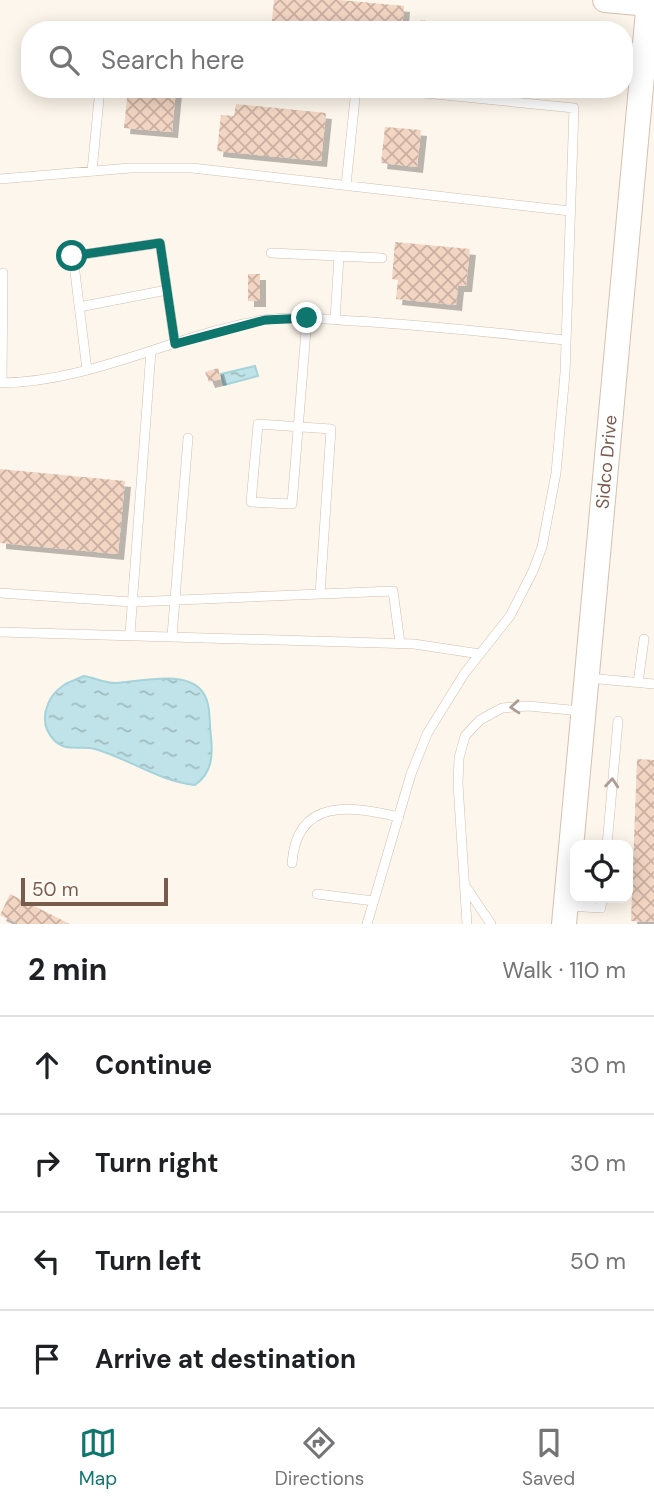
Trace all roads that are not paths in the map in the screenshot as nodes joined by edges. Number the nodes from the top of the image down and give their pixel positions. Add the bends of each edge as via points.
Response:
1 (605, 0) edge
2 (649, 2) edge
3 (99, 98) edge
4 (355, 98) edge
5 (482, 98) edge
6 (92, 171) junction
7 (0, 179) edge
8 (346, 185) junction
9 (570, 211) junction
10 (271, 253) dead end
11 (339, 256) junction
12 (382, 258) dead end
13 (2, 273) dead end
14 (167, 290) junction
15 (79, 307) junction
16 (307, 318) junction
17 (335, 320) junction
18 (566, 340) junction
19 (175, 344) junction
20 (151, 351) junction
21 (87, 370) junction
22 (1, 383) edge
23 (299, 427) junction
24 (188, 438) dead end
25 (0, 593) edge
26 (320, 594) junction
27 (175, 600) junction
28 (132, 602) junction
29 (0, 632) edge
30 (130, 635) junction
31 (172, 636) junction
32 (644, 639) dead end
33 (400, 643) junction
34 (480, 654) junction
35 (586, 678) junction
36 (638, 683) junction
37 (654, 684) edge
38 (583, 712) junction
39 (618, 721) dead end
40 (399, 817) junction
41 (607, 840) edge
42 (292, 863) dead end
43 (465, 886) junction
44 (317, 894) dead end
45 (374, 901) junction
46 (602, 903) edge
47 (564, 915) edge
48 (367, 924) edge
49 (467, 924) edge
50 (491, 924) edge

1 - 2 street
2 - 35 street, Sidco Drive
3 - 6 lane
4 - 8 lane
5 - 9 lane via 574,108
6 - 7 lane
6 - 8 lane via 192,167
8 - 9 lane
9 - 18 lane
10 - 11 lane
11 - 12 lane
11 - 17 lane
13 - 22 lane
14 - 15 lane
14 - 15 lane via 160,243 72,256
14 - 19 lane
15 - 21 lane
16 - 17 lane
16 - 19 lane via 265,320
16 - 23 lane
17 - 18 lane
18 - 34 lane via 556,473 542,547 510,616
19 - 20 lane
20 - 21 lane
20 - 28 lane
21 - 22 lane via 59,378
23 - 23 lane via 292,504 251,502 258,424
23 - 26 lane via 331,429
24 - 27 lane
25 - 28 lane
26 - 27 lane
26 - 33 lane via 393,591
27 - 28 lane
27 - 31 lane
28 - 30 lane
29 - 30 lane
30 - 31 lane
31 - 33 lane
32 - 36 lane
33 - 34 lane
34 - 40 lane via 427,734
35 - 36 lane
35 - 38 street, Sidco Drive
36 - 37 lane
38 -> 43 lane via 502,708 480,720 465,736 458,784
38 - 47 street, Sidco Drive
41 -> 39 lane
40 - 42 lane via 362,808 320,813 299,836
40 - 45 lane
43 - 49 lane
43 - 50 lane
44 - 45 lane
45 - 48 lane
46 - 47 lane via 601,908

